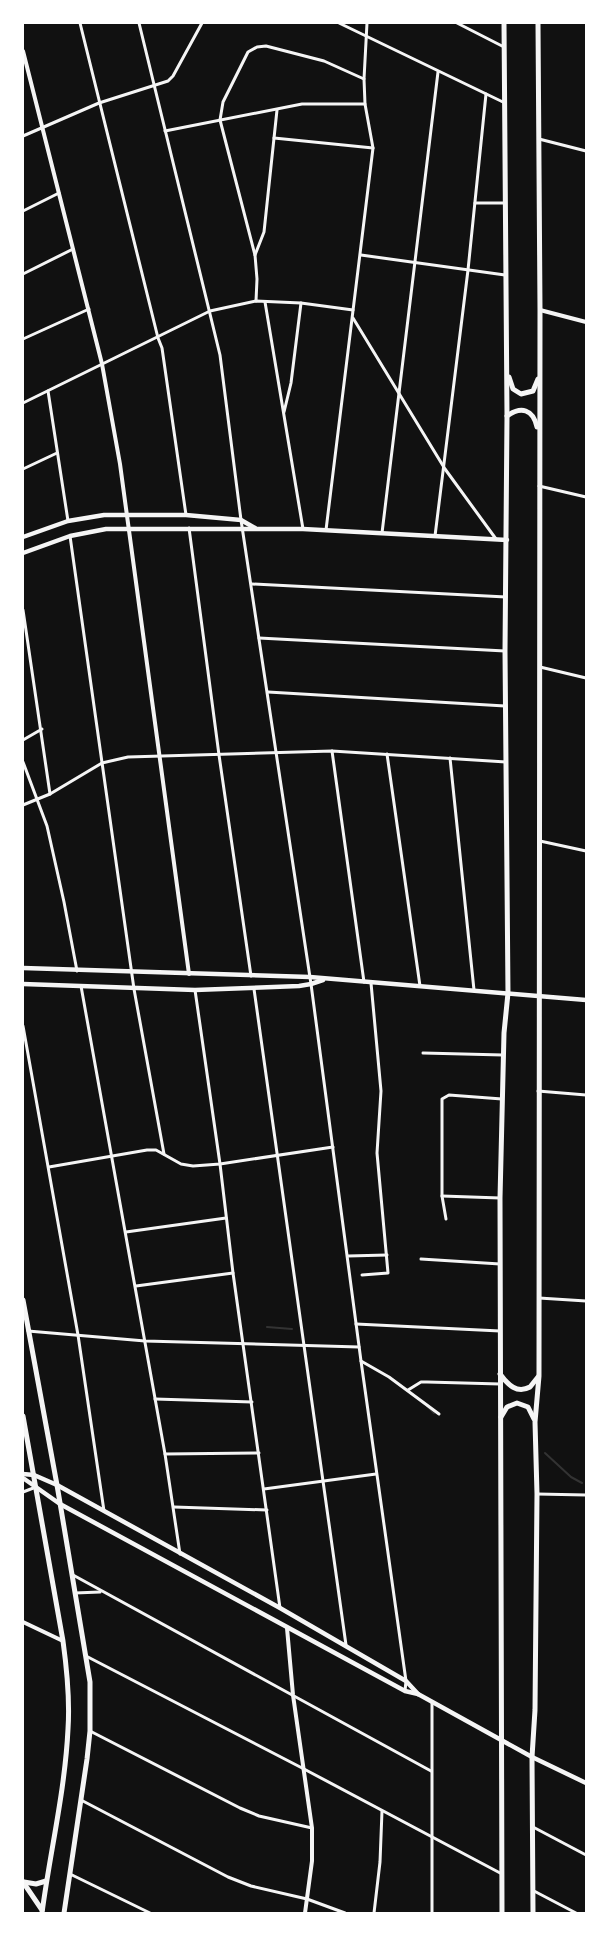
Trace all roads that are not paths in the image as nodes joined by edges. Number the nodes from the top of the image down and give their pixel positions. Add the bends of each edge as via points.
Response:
1 (80, 23) edge
2 (139, 23) edge
3 (202, 23) edge
4 (339, 23) edge
5 (367, 23) edge
6 (457, 23) edge
7 (504, 23) edge
8 (538, 23) edge
9 (366, 36) junction
10 (504, 47) junction
11 (23, 51) edge
12 (25, 68) edge
13 (438, 72) junction
14 (364, 79) junction
15 (153, 86) junction
16 (486, 94) junction
17 (99, 103) junction
18 (505, 103) junction
19 (365, 104) junction
20 (277, 110) junction
21 (220, 120) junction
22 (42, 127) junction
23 (165, 131) junction
24 (23, 136) edge
25 (274, 138) junction
26 (539, 139) junction
27 (373, 148) junction
28 (586, 151) edge
29 (59, 193) junction
30 (475, 203) junction
31 (505, 203) junction
32 (23, 211) edge
33 (74, 248) junction
34 (361, 254) junction
35 (255, 255) junction
36 (415, 262) junction
37 (468, 270) junction
38 (23, 274) edge
39 (505, 275) junction
40 (256, 302) junction
41 (265, 302) junction
42 (301, 303) junction
43 (89, 309) junction
44 (354, 310) junction
45 (540, 310) junction
46 (210, 312) junction
47 (353, 318) junction
48 (586, 322) edge
49 (158, 338) junction
50 (23, 339) edge
51 (102, 364) junction
52 (506, 371) junction
53 (539, 373) junction
54 (48, 392) junction
55 (400, 394) junction
56 (23, 403) edge
57 (284, 413) junction
58 (507, 416) junction
59 (539, 438) junction
60 (57, 453) junction
61 (23, 469) edge
62 (445, 469) junction
63 (539, 486) junction
64 (586, 497) edge
65 (126, 515) junction
66 (186, 515) junction
67 (241, 520) junction
68 (68, 521) junction
69 (190, 528) junction
70 (257, 528) junction
71 (128, 529) junction
72 (242, 529) junction
73 (303, 529) junction
74 (326, 530) junction
75 (382, 533) junction
76 (70, 536) junction
77 (436, 536) junction
78 (23, 537) edge
79 (496, 539) junction
80 (507, 540) junction
81 (23, 553) edge
82 (252, 584) junction
83 (506, 597) junction
84 (23, 612) edge
85 (259, 638) junction
86 (505, 651) junction
87 (540, 667) junction
88 (586, 678) edge
89 (268, 692) junction
90 (505, 706) junction
91 (42, 729) junction
92 (23, 740) edge
93 (332, 751) junction
94 (276, 752) junction
95 (387, 754) junction
96 (219, 755) junction
97 (160, 756) junction
98 (450, 758) junction
99 (23, 762) edge
100 (506, 762) junction
101 (102, 763) junction
102 (50, 794) junction
103 (37, 800) junction
104 (23, 805) edge
105 (540, 841) junction
106 (586, 850) edge
107 (23, 968) edge
108 (77, 971) junction
109 (132, 972) junction
110 (189, 974) junction
111 (251, 976) junction
112 (310, 977) junction
113 (324, 980) junction
114 (364, 982) junction
115 (371, 983) junction
116 (23, 984) edge
117 (311, 984) junction
118 (81, 986) junction
119 (420, 986) junction
120 (134, 989) junction
121 (254, 989) junction
122 (195, 990) junction
123 (474, 990) junction
124 (508, 993) junction
125 (538, 996) junction
126 (586, 1000) edge
127 (23, 1026) edge
128 (423, 1053) dead end
129 (503, 1055) junction
130 (538, 1091) junction
131 (586, 1095) edge
132 (502, 1099) junction
133 (333, 1147) junction
134 (164, 1154) junction
135 (278, 1155) junction
136 (111, 1156) junction
137 (220, 1164) junction
138 (49, 1167) junction
139 (442, 1196) junction
140 (500, 1198) junction
141 (226, 1218) junction
142 (446, 1219) dead end
143 (126, 1232) junction
144 (387, 1255) junction
145 (348, 1256) junction
146 (421, 1259) dead end
147 (500, 1264) junction
148 (233, 1273) junction
149 (362, 1275) dead end
150 (136, 1286) junction
151 (539, 1298) junction
152 (23, 1300) edge
153 (586, 1301) edge
154 (356, 1324) junction
155 (28, 1331) junction
156 (500, 1331) junction
157 (78, 1335) junction
158 (145, 1341) junction
159 (244, 1344) junction
160 (304, 1346) junction
161 (359, 1348) junction
162 (361, 1361) junction
163 (500, 1373) junction
164 (539, 1376) junction
165 (500, 1384) junction
166 (408, 1390) junction
167 (156, 1399) junction
168 (252, 1402) junction
169 (439, 1414) dead end
170 (23, 1416) edge
171 (500, 1418) junction
172 (535, 1422) junction
173 (259, 1453) junction
174 (165, 1454) junction
175 (23, 1474) edge
176 (376, 1474) junction
177 (34, 1475) junction
178 (23, 1478) edge
179 (323, 1481) junction
180 (57, 1485) junction
181 (36, 1487) junction
182 (264, 1489) junction
183 (23, 1492) edge
184 (537, 1494) junction
185 (586, 1495) edge
186 (60, 1504) junction
187 (174, 1507) junction
188 (267, 1510) junction
189 (104, 1511) junction
190 (180, 1554) junction
191 (72, 1575) junction
192 (100, 1592) junction
193 (75, 1593) junction
194 (280, 1608) junction
195 (23, 1622) edge
196 (287, 1628) junction
197 (63, 1641) junction
198 (346, 1645) junction
199 (86, 1656) junction
200 (406, 1681) junction
201 (405, 1691) junction
202 (418, 1694) junction
203 (293, 1695) junction
204 (432, 1702) junction
205 (90, 1731) junction
206 (500, 1740) junction
207 (532, 1757) junction
208 (304, 1769) junction
209 (431, 1771) junction
210 (586, 1783) edge
211 (81, 1800) junction
212 (382, 1811) junction
213 (533, 1827) junction
214 (312, 1828) junction
215 (432, 1838) junction
216 (586, 1855) edge
217 (70, 1874) junction
218 (502, 1874) junction
219 (46, 1881) junction
220 (23, 1882) edge
221 (534, 1891) junction
222 (307, 1899) junction
223 (42, 1912) edge
224 (64, 1913) edge
225 (150, 1913) edge
226 (305, 1913) edge
227 (345, 1913) edge
228 (374, 1913) edge
229 (432, 1913) edge
230 (502, 1913) edge
231 (533, 1913) edge
232 (576, 1913) edge

1 - 17 street
2 - 15 street
3 - 15 street via 173,76 168,81
4 - 9 street
5 - 9 street
6 - 10 street
7 - 10 main road
8 - 26 main road
9 - 13 street
9 - 14 street
10 - 18 main road
11 - 12 street
12 - 22 street
13 - 16 street
13 - 36 street
14 - 19 street
14 - 21 street via 324,60 266,46 257,47 248,52 223,102
15 - 17 street
15 - 23 street
16 - 18 street
16 - 30 street
17 - 22 street
17 - 49 street
18 - 31 main road
19 - 20 street via 302,104
19 - 27 street
20 - 21 street
20 - 25 street
21 - 23 street
21 - 35 street
22 - 24 street
22 - 29 street
23 - 46 street
25 - 27 street
25 - 35 street via 264,232
26 - 28 street
26 - 45 main road
27 - 34 street
29 - 32 street
29 - 33 street
30 - 31 street
30 - 37 street
31 - 39 main road
33 - 38 street
33 - 43 street
34 - 36 street
34 - 44 street
35 - 40 street
36 - 37 street
36 - 55 street
37 - 39 street
37 - 62 street
39 - 52 main road
40 - 41 street
40 - 46 street
41 - 42 street
41 - 57 street
42 - 44 street
42 - 57 street via 292,383
43 - 50 street
43 - 51 street
44 - 47 street
45 - 48 street
45 - 53 main road
46 - 49 street
46 - 67 street via 220,355
47 - 55 street
47 - 74 street
49 - 51 street
49 - 66 street via 162,348
51 - 54 street
51 - 65 street via 120,464
52 - 53 main road via 513,389 521,394 533,391
52 - 58 main road
53 - 59 main road
54 - 56 street
54 - 60 street
55 - 62 street
55 - 75 street
57 - 73 street
58 - 59 main road via 519,410 529,413 535,420
58 - 80 main road
59 - 63 main road
60 - 61 street
60 - 68 street
62 - 77 street
62 - 79 street
63 - 64 street
63 - 87 main road
65 - 66 main road
65 - 68 main road via 104,515
65 - 71 street
66 - 67 main road
67 - 70 main road
67 - 72 street
68 - 78 main road
69 - 71 main road
69 - 72 main road
69 - 96 street
70 - 72 main road
70 - 73 main road
71 - 76 main road via 106,529
71 - 97 street
72 - 82 street
73 - 74 main road
74 - 75 main road
75 - 77 main road
76 - 81 main road
76 - 101 street
77 - 79 main road
79 - 80 main road
80 - 83 main road
82 - 83 street
82 - 85 street
83 - 86 main road
84 - 91 street
85 - 86 street
85 - 89 street
86 - 90 main road
87 - 88 street
87 - 105 main road
89 - 90 street
89 - 94 street
90 - 100 main road
91 - 92 street
91 - 102 street
93 - 94 street
93 - 95 street
93 - 114 street
94 - 96 street
94 - 112 street
95 - 98 street
95 - 119 street
96 - 97 street
96 - 111 street
97 - 101 street via 128,757
97 - 110 street
98 - 100 street
98 - 123 street
99 - 103 street
100 - 124 main road
101 - 102 street
101 - 109 street
102 - 103 street
103 - 104 street
103 - 108 street via 50,841
105 - 106 street
105 - 125 main road
107 - 108 main road
108 - 109 main road
109 - 110 main road
109 - 120 street
110 - 111 main road
111 - 112 main road
112 - 113 main road
112 - 117 street
113 - 114 main road
113 - 117 main road
114 - 115 main road
115 - 119 main road
115 - 144 street via 381,1091 377,1153
116 - 118 main road
117 - 121 main road
117 - 133 street
118 - 120 main road
118 - 136 street
119 - 123 main road
120 - 122 main road
120 - 134 street
121 - 122 main road
121 - 135 street
122 - 137 street
123 - 124 main road
124 - 125 main road
124 - 129 main road
125 - 126 main road
125 - 130 main road
127 - 138 street
128 - 129 street
129 - 132 main road
130 - 131 street
130 - 151 main road
132 - 139 street via 449,1095 443,1097
132 - 140 main road
133 - 135 street
133 - 145 street
134 - 136 street via 156,1150 147,1150
134 - 137 street via 180,1164
135 - 137 street
135 - 160 street
136 - 138 street
136 - 143 street
137 - 141 street
138 - 157 street
139 - 140 street
139 - 142 street
140 - 147 main road
141 - 143 street
141 - 148 street
143 - 150 street
144 - 145 street
144 - 149 street via 388,1273
145 - 154 street
146 - 147 street
147 - 156 main road
148 - 150 street
148 - 159 street
150 - 158 street
151 - 153 street
151 - 164 main road
152 - 155 main road
154 - 156 street
154 - 161 street
155 - 157 street
155 - 180 main road
156 - 163 main road
157 - 158 street
157 - 189 street
158 - 159 street
158 - 167 street
159 - 160 street
159 - 168 street
160 - 161 street
160 - 179 street
161 - 162 street
162 - 166 street
162 - 176 street
163 - 164 main road via 518,1390 530,1387
163 - 165 main road
164 - 172 main road
165 - 166 street via 421,1382
165 - 171 main road
166 - 169 street
167 - 168 street
167 - 174 street
168 - 173 street
170 - 177 main road
171 - 172 main road via 507,1407 517,1403 528,1407
171 - 206 main road
172 - 184 main road
173 - 174 street
173 - 182 street
174 - 187 street
175 - 177 main road
176 - 179 street
176 - 200 street
177 - 180 main road
177 - 181 main road
178 - 181 main road
179 - 182 street
179 - 198 street
180 - 186 main road
180 - 189 main road
181 - 183 street
181 - 186 main road
181 - 197 main road
182 - 188 street
184 - 185 street
184 - 207 main road via 535,1710
186 - 191 main road
186 - 196 main road
187 - 188 street
187 - 190 street
188 - 194 street
189 - 190 main road
190 - 194 main road
191 - 192 street
191 - 193 main road
192 - 193 street
192 - 203 street
193 - 199 main road
194 - 198 main road
195 - 197 street
196 - 201 main road
196 - 203 street
197 - 219 main road via 68,1671 68,1729
198 - 200 main road
199 - 205 main road via 90,1682
199 - 208 street
200 - 201 street
200 - 202 main road
201 - 202 main road
202 - 204 main road
203 - 208 street
203 - 209 street
204 - 206 main road
204 - 209 street
205 - 211 main road
205 - 214 street via 240,1808 259,1816
206 - 207 main road
206 - 218 main road
207 - 210 main road
207 - 213 main road
208 - 212 street
208 - 214 street
209 - 215 street
211 - 217 main road
211 - 222 street via 228,1877 251,1886
212 - 215 street
212 - 228 street
213 - 216 street
213 - 221 main road
214 - 222 street via 312,1860
215 - 218 street
215 - 229 street
217 - 224 main road
217 - 225 street
218 - 230 main road
219 - 220 main road via 36,1884
219 - 223 main road
220 - 223 main road
221 - 231 main road
221 - 232 street
222 - 226 street
222 - 227 street

